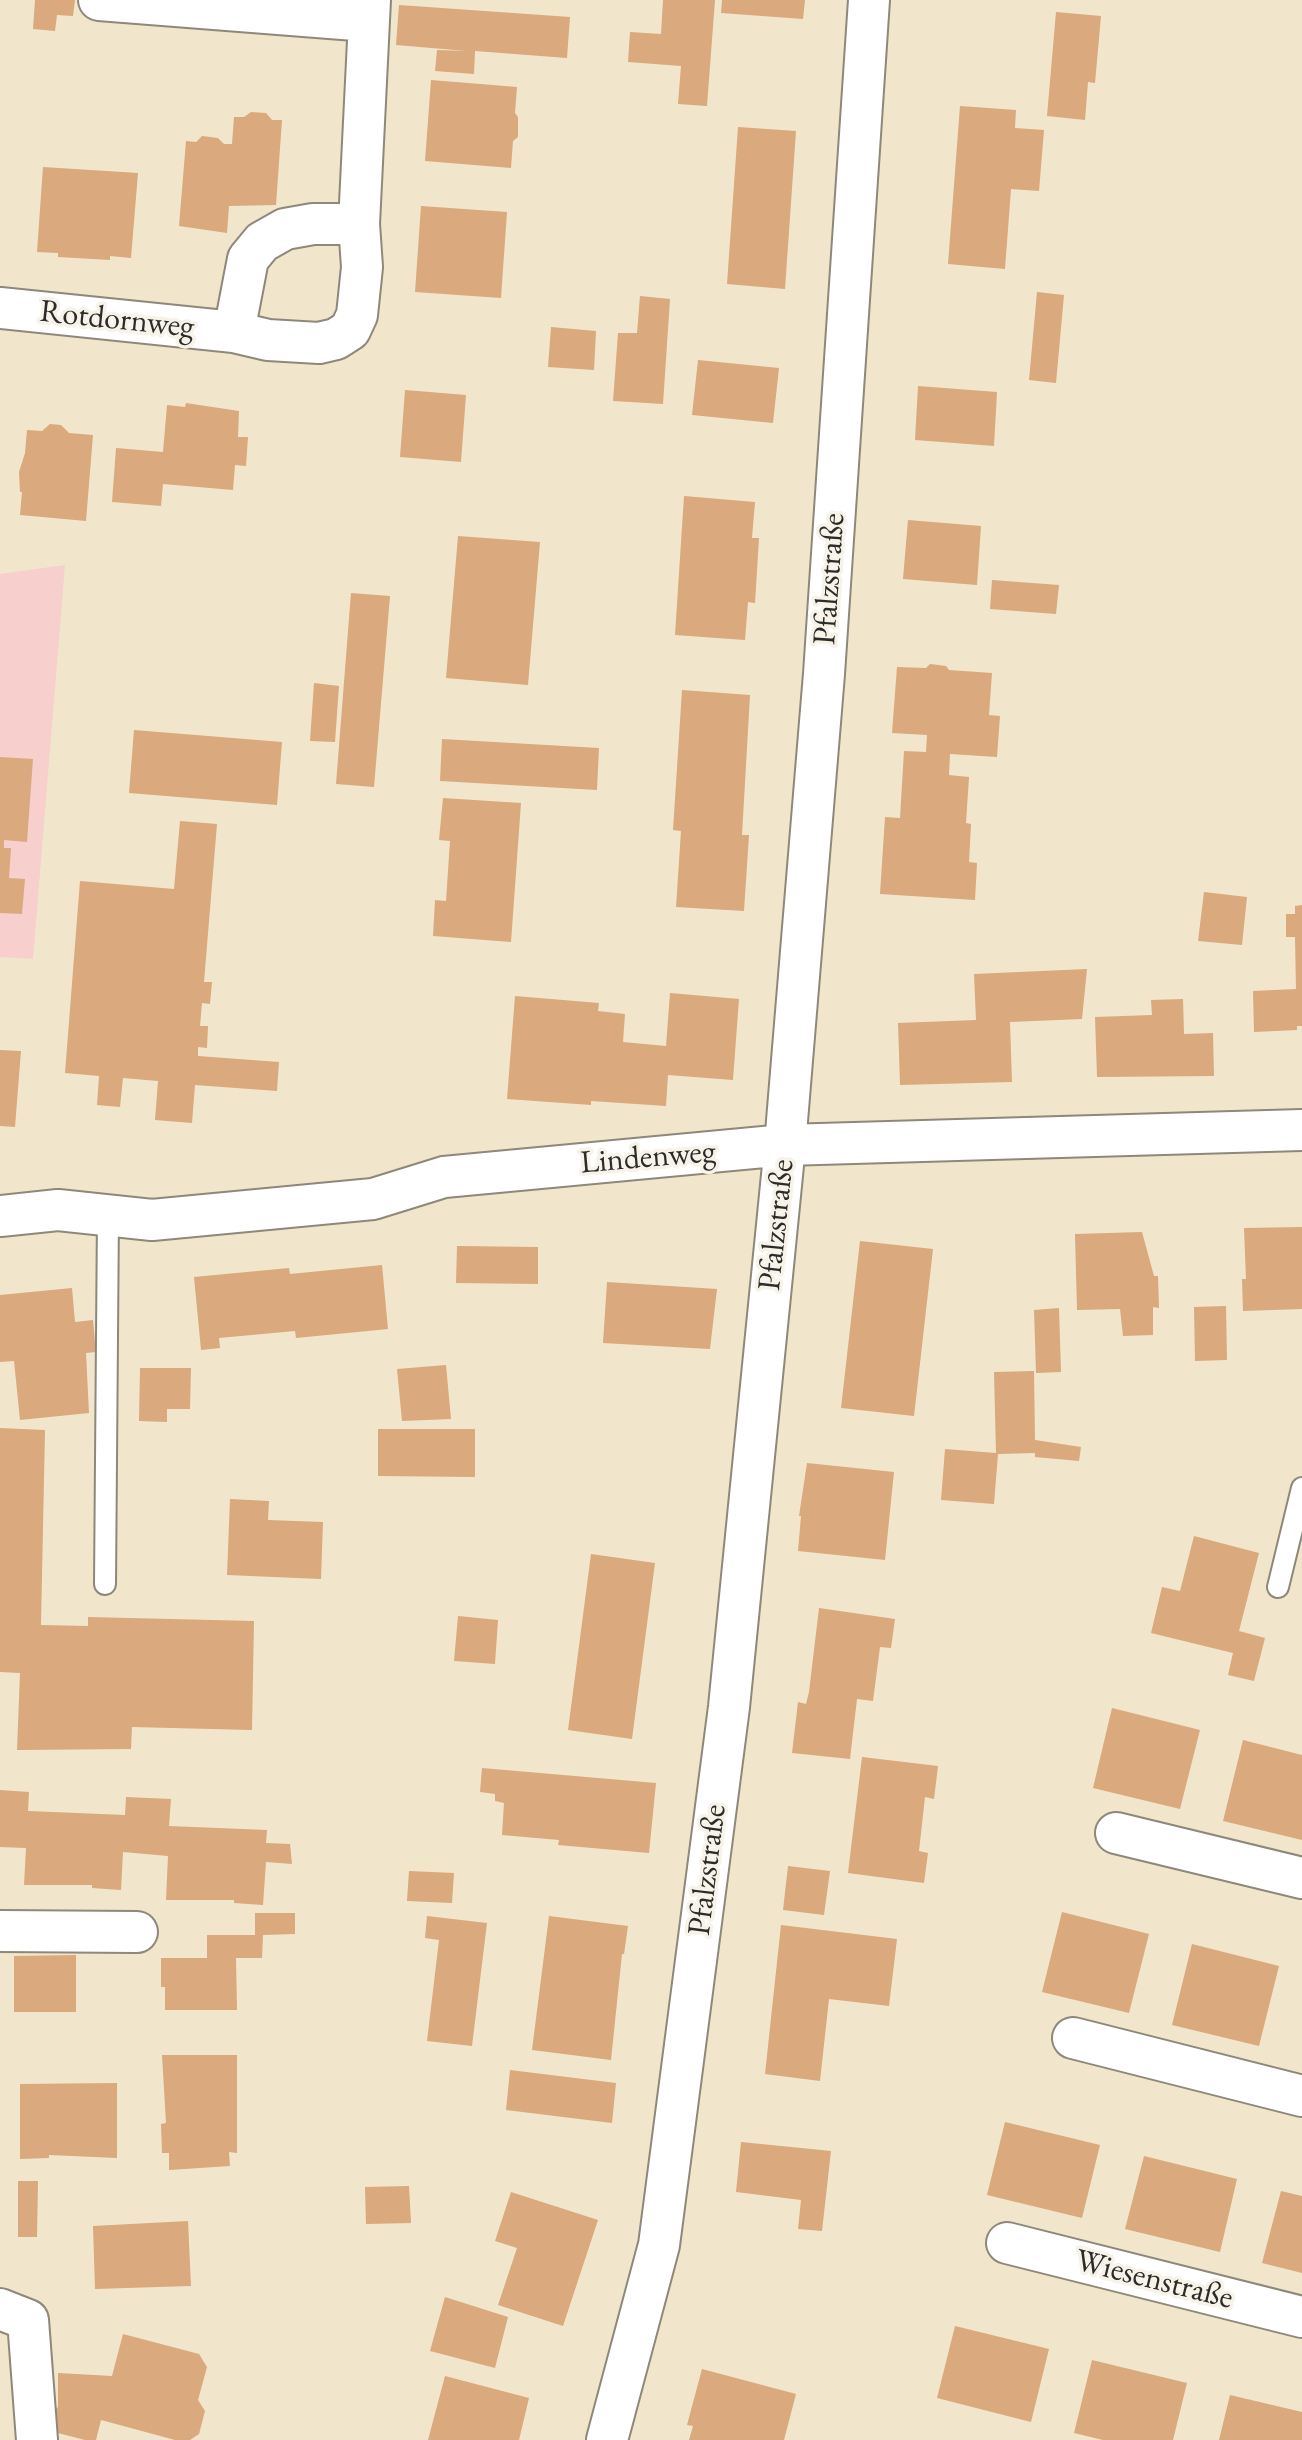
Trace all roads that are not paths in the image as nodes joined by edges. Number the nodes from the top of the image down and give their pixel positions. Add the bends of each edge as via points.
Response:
1 (99, 0) edge
2 (869, 0) edge
3 (369, 11) edge
4 (359, 224) junction
5 (0, 308) edge
6 (234, 332) junction
7 (1302, 1130) edge
8 (785, 1145) junction
9 (108, 1213) junction
10 (0, 1216) edge
11 (1302, 1488) edge
12 (105, 1584) dead end
13 (1278, 1587) dead end
14 (1116, 1833) dead end
15 (1302, 1878) edge
16 (0, 1931) edge
17 (137, 1932) dead end
18 (1073, 2038) dead end
19 (1302, 2096) edge
20 (1007, 2243) dead end
21 (0, 2309) edge
22 (1302, 2317) edge
23 (37, 2440) edge
24 (607, 2440) edge

1 - 3 street, Rotdornweg
2 - 8 street, Pfalzstraße via 824,674
3 - 4 street, Rotdornweg
4 - 6 street, Rotdornweg via 285,229 262,242 248,259
4 - 6 street, Rotdornweg via 362,267 357,315 350,330 319,343
5 - 6 street, Rotdornweg
7 - 8 street, Lindenweg
8 - 9 street, Lindenweg via 444,1177 373,1199 152,1220
8 - 24 street, Pfalzstraße via 729,1707 659,2245
9 - 10 street, Lindenweg via 58,1210
9 - 12 lane
11 - 13 lane
14 - 15 street
16 - 17 street
18 - 19 street
20 - 22 street, Wiesenstraße
21 - 23 street via 28,2320

